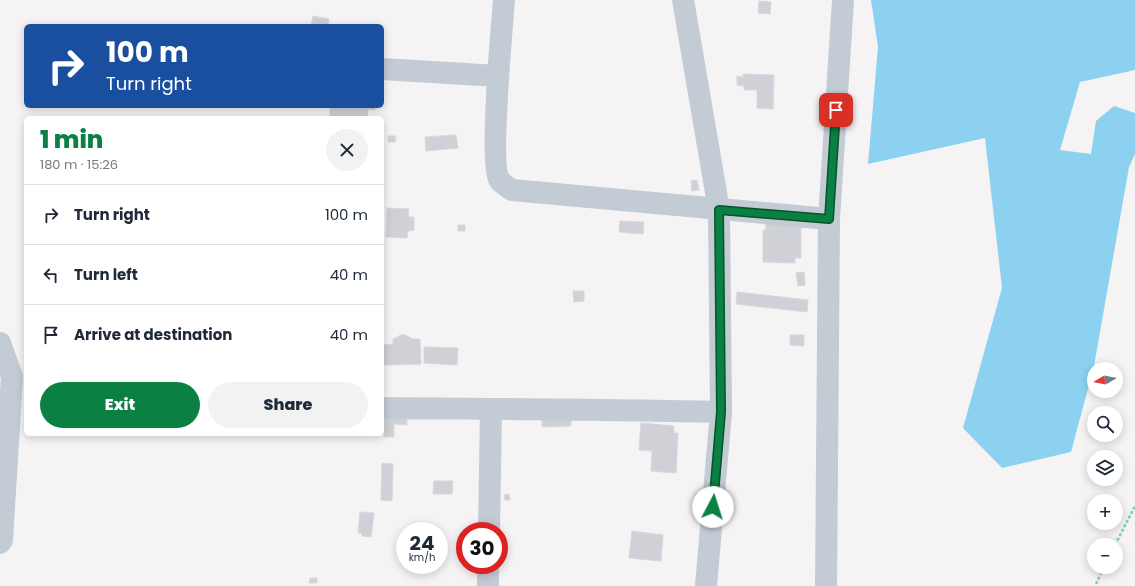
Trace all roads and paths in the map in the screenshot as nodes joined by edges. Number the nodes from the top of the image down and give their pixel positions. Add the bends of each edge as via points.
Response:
1 (504, 0) edge
2 (683, 0) edge
3 (843, 0) edge
4 (384, 70) edge
5 (498, 76) junction
6 (719, 210) junction
7 (829, 219) junction
8 (0, 343) edge
9 (384, 408) edge
10 (491, 409) junction
11 (721, 412) junction
12 (1135, 506) edge
13 (489, 522) edge
14 (1119, 538) edge
15 (0, 543) edge
16 (488, 574) edge
17 (1101, 574) edge
18 (1096, 584) dead end
19 (488, 586) edge
20 (706, 586) edge
21 (826, 586) edge

1 - 5 street
2 - 6 street
3 - 7 street
4 - 5 street
5 - 6 street via 496,164 500,180 512,190
6 - 7 street
6 - 11 street
7 - 21 street
8 - 15 street via 12,376
9 - 10 street
10 - 11 street
10 - 13 street
11 - 20 street
12 - 14 path
16 - 19 street
17 - 18 path

